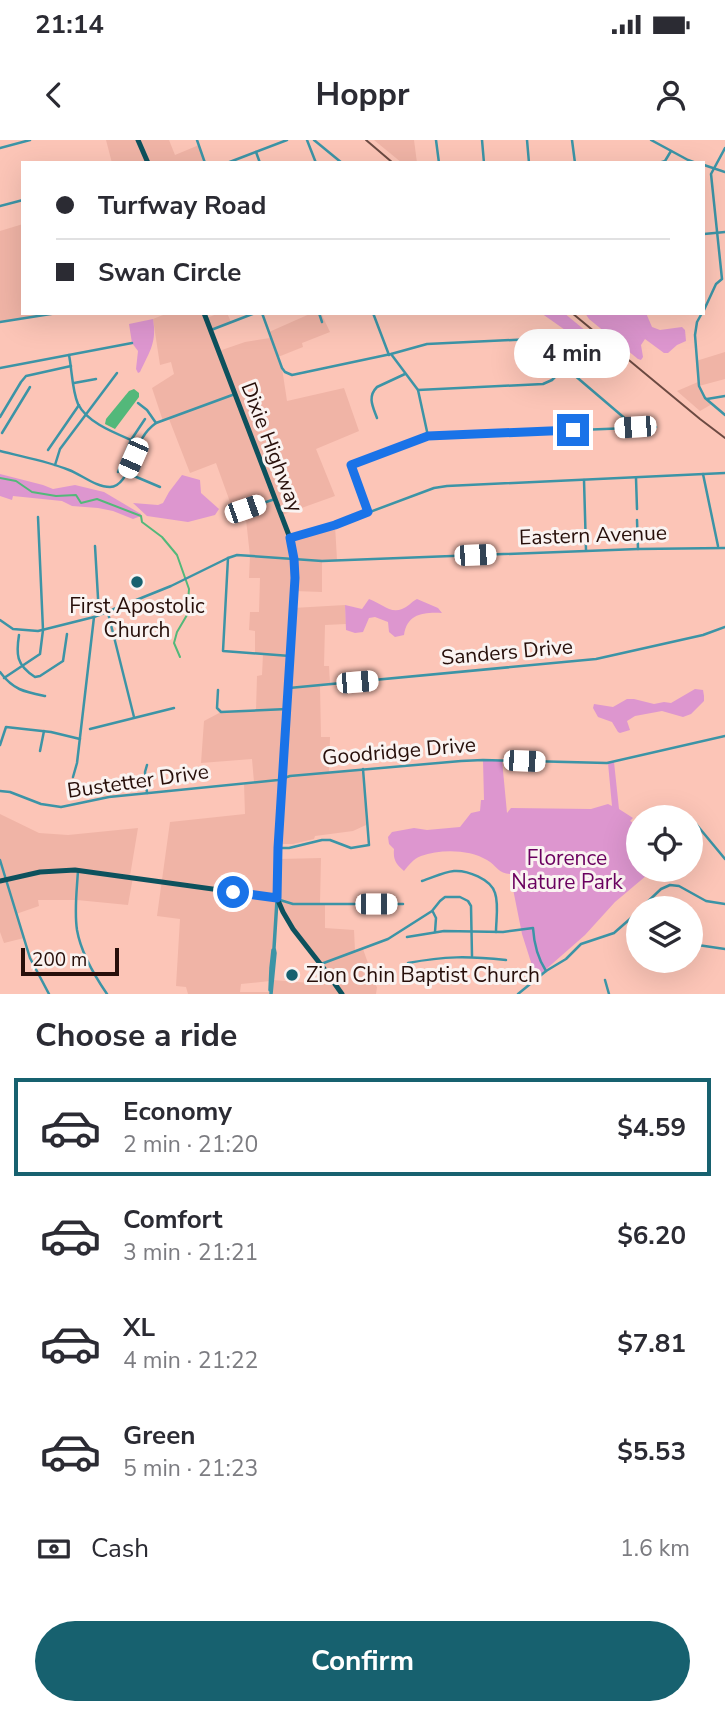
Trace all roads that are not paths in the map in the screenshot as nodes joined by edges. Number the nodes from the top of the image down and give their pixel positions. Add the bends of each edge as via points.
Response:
1 (30, 140) edge
2 (138, 140) edge
3 (197, 140) edge
4 (286, 140) edge
5 (307, 140) edge
6 (314, 140) edge
7 (436, 140) edge
8 (482, 140) edge
9 (527, 140) edge
10 (572, 140) edge
11 (651, 140) edge
12 (0, 148) edge
13 (725, 148) edge
14 (671, 151) junction
15 (256, 152) junction
16 (147, 161) edge
17 (204, 161) edge
18 (232, 161) edge
19 (259, 161) edge
20 (315, 161) edge
21 (340, 161) edge
22 (439, 161) edge
23 (484, 161) edge
24 (529, 161) edge
25 (575, 161) edge
26 (666, 161) edge
27 (692, 161) edge
28 (705, 165) edge
29 (713, 168) junction
30 (725, 172) edge
31 (21, 201) edge
32 (0, 206) edge
33 (725, 232) edge
34 (717, 233) junction
35 (705, 234) edge
36 (705, 308) edge
37 (37, 315) edge
38 (205, 315) edge
39 (250, 315) edge
40 (263, 315) edge
41 (320, 315) edge
42 (374, 315) edge
43 (701, 315) edge
44 (0, 322) edge
45 (322, 323) dead end
46 (211, 330) junction
47 (132, 343) dead end
48 (390, 354) junction
49 (69, 355) junction
50 (71, 366) junction
51 (565, 367) junction
52 (0, 368) edge
53 (117, 373) dead end
54 (405, 374) junction
55 (96, 379) dead end
56 (74, 383) junction
57 (30, 387) dead end
58 (418, 390) junction
59 (234, 394) junction
60 (725, 396) edge
61 (706, 399) junction
62 (138, 403) dead end
63 (79, 405) junction
64 (86, 413) junction
65 (725, 415) edge
66 (0, 416) edge
67 (377, 418) dead end
68 (145, 419) dead end
69 (9, 421) junction
70 (156, 423) junction
71 (635, 427) junction
72 (656, 427) dead end
73 (2, 433) dead end
74 (428, 436) junction
75 (131, 440) junction
76 (138, 444) junction
77 (48, 450) dead end
78 (0, 452) edge
79 (55, 466) junction
80 (118, 472) dead end
81 (127, 473) junction
82 (725, 473) edge
83 (703, 474) junction
84 (636, 478) junction
85 (584, 480) junction
86 (160, 487) dead end
87 (275, 499) junction
88 (637, 509) dead end
89 (368, 512) junction
90 (234, 513) dead end
91 (38, 517) dead end
92 (637, 520) dead end
93 (290, 538) junction
94 (95, 546) dead end
95 (719, 548) junction
96 (725, 548) edge
97 (638, 549) junction
98 (586, 551) junction
99 (228, 558) junction
100 (294, 559) junction
101 (108, 613) junction
102 (99, 615) junction
103 (94, 617) junction
104 (0, 620) edge
105 (725, 627) edge
106 (43, 630) junction
107 (67, 634) dead end
108 (19, 635) dead end
109 (290, 656) junction
110 (23, 666) junction
111 (0, 672) edge
112 (4, 678) junction
113 (289, 688) junction
114 (218, 690) dead end
115 (45, 696) dead end
116 (174, 708) dead end
117 (287, 709) junction
118 (134, 717) junction
119 (90, 729) dead end
120 (44, 731) junction
121 (725, 736) edge
122 (80, 739) junction
123 (0, 745) edge
124 (40, 751) dead end
125 (147, 765) dead end
126 (363, 769) junction
127 (73, 777) dead end
128 (283, 778) junction
129 (0, 791) edge
130 (147, 793) junction
131 (703, 832) edge
132 (278, 848) junction
133 (725, 859) edge
134 (0, 860) edge
135 (78, 870) junction
136 (3, 880) edge
137 (422, 881) dead end
138 (654, 896) edge
139 (698, 896) edge
140 (277, 898) junction
141 (703, 899) edge
142 (403, 904) dead end
143 (725, 904) edge
144 (432, 911) junction
145 (626, 923) edge
146 (435, 932) junction
147 (472, 932) junction
148 (496, 932) junction
149 (407, 937) dead end
150 (703, 946) edge
151 (725, 949) edge
152 (472, 956) junction
153 (506, 960) dead end
154 (408, 963) dead end
155 (321, 964) junction
156 (546, 971) junction
157 (605, 980) dead end
158 (271, 993) edge
159 (49, 994) edge
160 (107, 994) edge
161 (342, 994) edge
162 (518, 994) edge
163 (609, 994) edge

1 - 12 street
2 - 16 main road
3 - 17 street
4 - 15 street
5 - 20 street
6 - 21 street
7 - 22 street
8 - 23 street
9 - 24 street
10 - 25 street
11 - 14 street
13 - 29 street
14 - 26 street
14 - 27 street
15 - 18 street
15 - 19 street
28 - 29 street
29 - 30 street
29 - 34 street
31 - 32 street
33 - 34 street
34 - 35 street
34 - 36 street via 722,279
37 - 44 street
38 - 46 main road, Dixie Highway
39 - 46 street
40 - 48 street via 282,369 292,375
41 - 45 street
42 - 48 street
43 - 61 street via 695,335 696,367
46 - 59 main road, Dixie Highway
47 - 49 street
48 - 51 street via 435,343 528,338
48 - 54 street
49 - 50 street
49 - 52 street
50 - 56 street
50 - 66 street via 26,376
51 - 58 street via 543,384
51 - 71 street
53 - 64 street
54 - 58 street
54 - 67 street via 373,391
55 - 56 street
56 - 63 street
57 - 69 street
58 - 74 street
59 - 70 street
59 - 87 main road, Dixie Highway
60 - 61 street
61 - 65 street
62 - 70 street
63 - 64 street
63 - 77 street
64 - 75 street
64 - 79 street via 60,449
66 - 69 street
68 - 75 street
69 - 73 street
70 - 76 street
71 - 72 street
71 - 74 street
74 - 89 street via 351,465
75 - 76 street
75 - 80 street
76 - 81 street
78 - 79 street
79 - 81 street via 109,487 116,486
81 - 86 street
82 - 83 street
83 - 84 street
83 - 95 street
84 - 85 street
84 - 88 street
85 - 89 street via 447,486
85 - 98 street
87 - 90 street
87 - 93 main road, Dixie Highway
89 - 93 street
91 - 106 street
92 - 97 street
93 - 100 main road, Dixie Highway
94 - 102 street
95 - 96 street, Eastern Avenue
95 - 97 street, Eastern Avenue
97 - 98 street, Eastern Avenue
98 - 100 street, Eastern Avenue
99 - 100 street, Eastern Avenue
99 - 101 street
99 - 109 street via 223,651
100 - 109 main road, Dixie Highway
101 - 102 street
101 - 118 street
102 - 103 street
103 - 106 street
103 - 122 street
104 - 106 street via 13,629
105 - 113 street, Sanders Drive via 596,659
106 - 110 street via 40,654
107 - 110 street via 60,664 40,677 30,675
108 - 110 street via 16,654
109 - 113 main road, Dixie Highway
110 - 112 street
111 - 112 street
112 - 115 street via 22,692
113 - 117 main road, Dixie Highway
114 - 117 street via 221,712
116 - 118 street
117 - 128 main road, Dixie Highway
118 - 119 street
120 - 122 street
120 - 123 street via 6,727
120 - 124 street
121 - 126 street, Goodridge Drive via 607,763 473,760
122 - 127 street
125 - 130 street
126 - 128 street, Goodridge Drive
126 - 132 street via 369,845 351,848 322,840
128 - 130 street, Bustetter Drive
128 - 132 main road, Dixie Highway
129 - 130 street, Bustetter Drive via 61,807
131 - 133 street
132 - 140 main road, Dixie Highway
134 - 136 street
135 - 136 main road
135 - 140 main road
135 - 160 street via 79,939
136 - 159 street via 30,958
137 - 148 street via 454,871 485,881 496,894
138 - 139 street via 670,885
140 - 142 street via 293,904
140 - 155 main road, Dixie Highway via 287,921
140 - 158 street
141 - 143 street
144 - 146 street
144 - 147 street via 445,897 463,898 471,906
144 - 155 street via 388,939
145 - 156 street via 608,935 585,941
146 - 147 street
146 - 149 street
147 - 148 street
147 - 152 street
148 - 156 street via 533,928 534,944
150 - 151 street
152 - 153 street
152 - 154 street
155 - 161 main road, Dixie Highway
156 - 162 street
157 - 163 street

